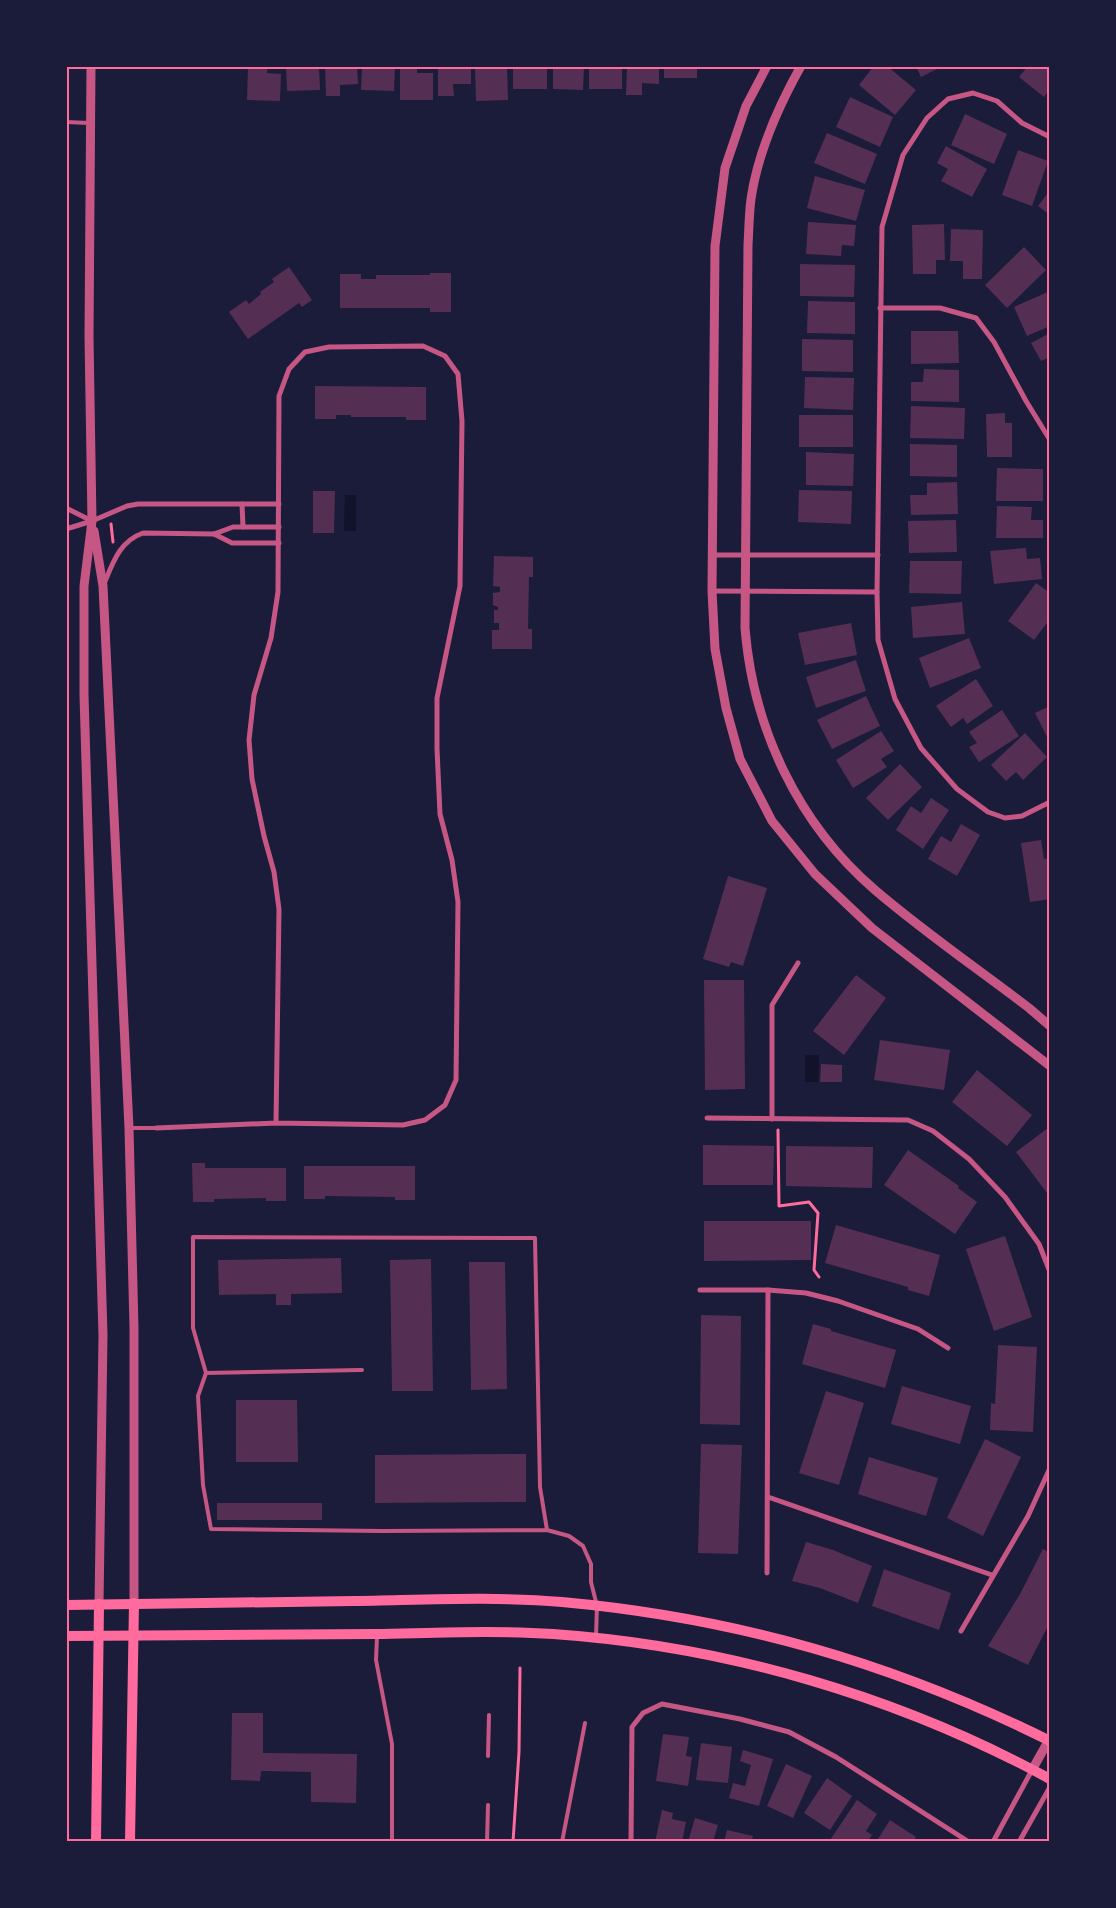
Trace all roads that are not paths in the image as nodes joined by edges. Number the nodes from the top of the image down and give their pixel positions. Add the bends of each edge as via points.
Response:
1 (91, 66) edge
2 (767, 66) edge
3 (802, 66) edge
4 (66, 122) edge
5 (90, 123) junction
6 (1050, 137) edge
7 (880, 308) junction
8 (1050, 440) edge
9 (242, 504) junction
10 (278, 504) junction
11 (66, 508) edge
12 (92, 521) junction
13 (243, 527) junction
14 (278, 527) junction
15 (66, 528) edge
16 (214, 534) junction
17 (279, 543) junction
18 (713, 555) junction
19 (744, 555) junction
20 (878, 555) junction
21 (103, 586) junction
22 (712, 591) junction
23 (744, 591) junction
24 (877, 592) junction
25 (1050, 802) edge
26 (798, 963) dead end
27 (1050, 1026) edge
28 (1050, 1066) edge
29 (707, 1118) dead end
30 (772, 1119) junction
31 (276, 1123) junction
32 (129, 1128) junction
33 (156, 1128) joint
34 (1050, 1272) edge
35 (700, 1290) dead end
36 (768, 1290) junction
37 (948, 1348) dead end
38 (362, 1370) dead end
39 (206, 1372) junction
40 (1050, 1468) edge
41 (768, 1497) junction
42 (547, 1530) junction
43 (767, 1573) dead end
44 (992, 1576) junction
45 (134, 1603) junction
46 (99, 1604) junction
47 (66, 1605) edge
48 (597, 1606) junction
49 (961, 1631) dead end
50 (377, 1634) junction
51 (66, 1636) edge
52 (98, 1636) junction
53 (133, 1636) junction
54 (596, 1638) junction
55 (489, 1714) dead end
56 (585, 1724) dead end
57 (1049, 1740) edge
58 (488, 1756) dead end
59 (1032, 1770) junction
60 (1050, 1779) edge
61 (1050, 1787) edge
62 (488, 1805) dead end
63 (96, 1842) edge
64 (130, 1842) edge
65 (392, 1842) edge
66 (487, 1842) edge
67 (562, 1842) edge
68 (631, 1842) edge
69 (969, 1842) edge
70 (993, 1842) edge
71 (1018, 1842) edge

1 - 5 street
2 - 18 street via 746,106 725,168 716,238
3 - 19 street via 774,116 752,198 748,245
4 - 5 lane
5 - 12 street
6 - 7 street via 1022,123 997,101 973,93 948,99 927,118 904,155 882,227
7 - 8 street via 940,308 976,318 994,342
7 - 20 street
9 - 10 street
9 - 12 street via 138,504
9 - 13 street
10 - 14 street
10 - 31 street via 279,396 289,369 305,352 329,348 423,346 445,356 458,374 462,421 460,586 437,706 440,814 452,860 458,902 456,1080 445,1105 425,1120 402,1125
11 - 12 street
12 - 15 street
12 - 21 street
12 - 46 street via 84,586 84,695 103,1335
13 - 14 street
13 - 16 street
14 - 17 street
16 - 17 street via 232,543
16 - 21 street via 154,532 134,536 120,549
17 - 31 street via 278,592 254,695 249,740 252,779 274,872 279,909
18 - 19 street
18 - 22 street
19 - 20 street
19 - 23 street
20 - 24 street
21 - 32 street
22 - 23 street
22 - 28 street via 715,649 726,708 740,759 772,821 815,874 866,923
23 - 24 street
23 - 27 street via 747,659 761,717 783,772 801,804 828,840 875,890
24 - 25 street via 878,640 895,699 920,748 956,789 988,812 1005,818 1022,816
26 - 30 street via 772,1006
29 - 30 street
30 - 34 street via 908,1120 933,1131 969,1159 1005,1197 1039,1244
31 - 33 street
32 - 33 lane
32 - 45 street via 134,1338
35 - 36 street
36 - 37 street via 806,1293 838,1301 918,1329
36 - 41 street
38 - 39 lane
39 - 42 lane via 198,1396 203,1485 211,1529
39 - 42 lane via 193,1328 193,1237 535,1238 540,1487
40 - 44 street via 1028,1516
41 - 43 street
41 - 44 street
42 - 48 lane via 569,1536 583,1546 591,1564 591,1582
44 - 49 street
45 - 46 main road
45 - 48 main road via 467,1599
45 - 53 main road
46 - 47 main road
46 - 52 main road
48 - 54 lane
48 - 57 main road via 738,1629 850,1659 937,1690
50 - 53 main road
50 - 54 main road via 486,1631
50 - 65 lane via 376,1660 392,1744
51 - 52 main road
52 - 53 main road
52 - 63 main road
53 - 64 main road
54 - 59 main road via 718,1658 834,1687 938,1725
55 - 58 lane
56 - 67 lane
57 - 59 street
59 - 60 main road
59 - 70 street
61 - 71 street
62 - 66 lane
68 - 69 street via 632,1727 643,1712 662,1704 789,1732 836,1757

